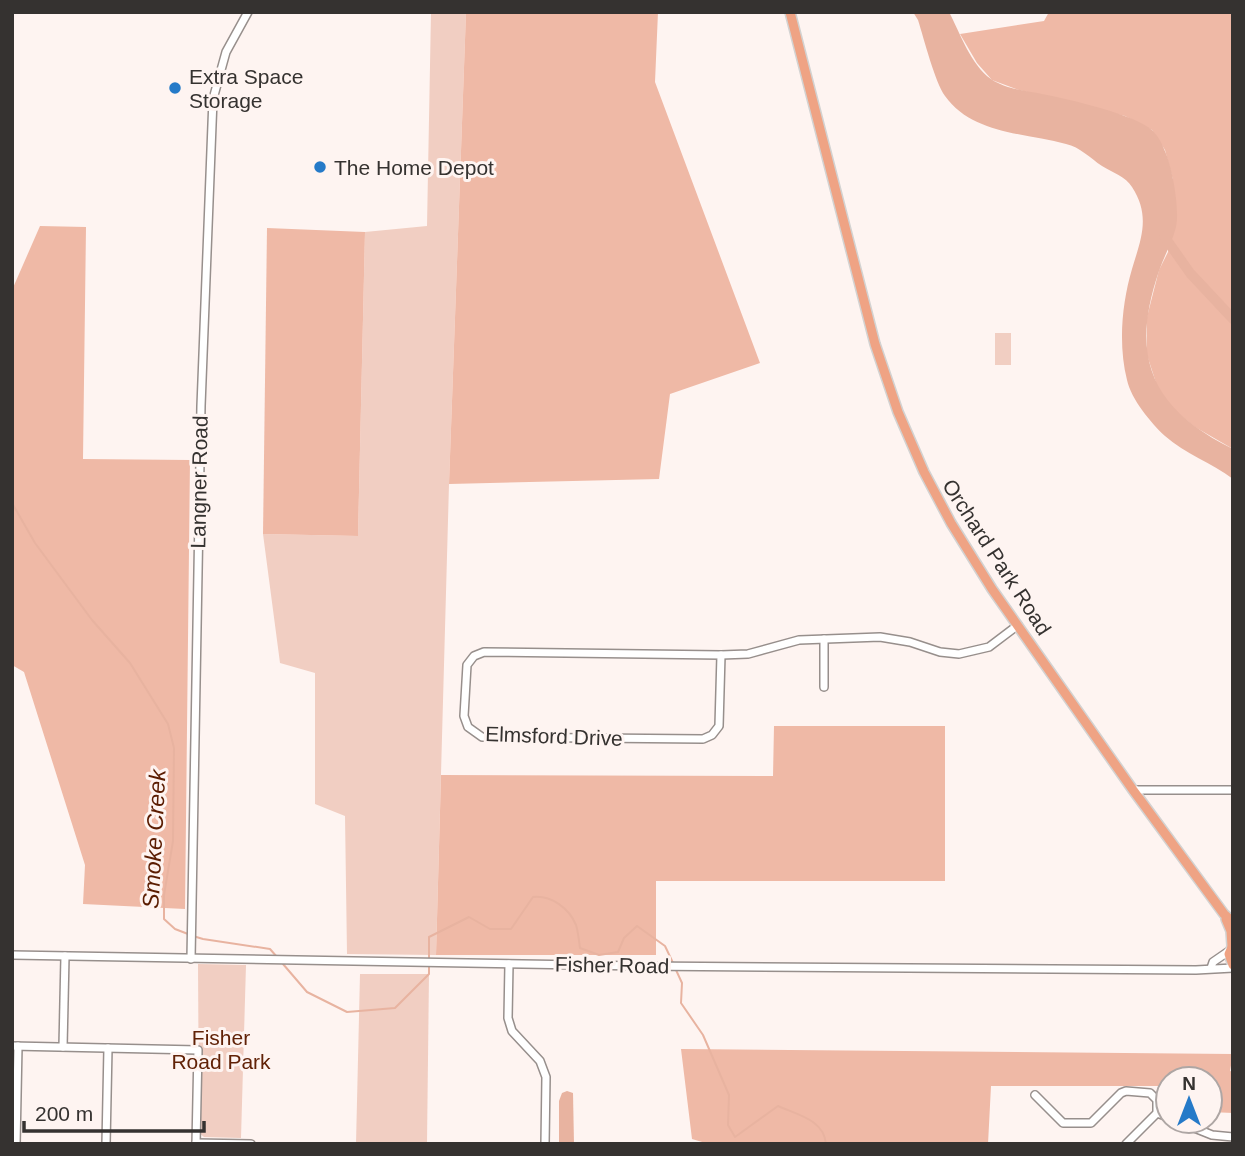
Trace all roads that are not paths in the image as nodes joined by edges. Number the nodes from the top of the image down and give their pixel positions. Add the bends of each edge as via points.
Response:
1 (247, 12) edge
2 (789, 12) edge
3 (1018, 625) junction
4 (824, 639) junction
5 (721, 655) junction
6 (824, 687) dead end
7 (1133, 790) junction
8 (1233, 790) edge
9 (1224, 914) junction
10 (1233, 922) edge
11 (1231, 947) edge
12 (12, 955) edge
13 (65, 956) junction
14 (191, 959) junction
15 (509, 964) junction
16 (1233, 966) edge
17 (1211, 968) junction
18 (15, 1046) edge
19 (63, 1047) junction
20 (108, 1048) junction
21 (1035, 1095) dead end
22 (1154, 1097) edge
23 (1154, 1115) edge
24 (1212, 1135) edge
25 (1233, 1137) edge
26 (16, 1144) edge
27 (106, 1144) edge
28 (196, 1144) edge
29 (251, 1144) edge
30 (545, 1144) edge
31 (1126, 1144) edge

1 - 14 street, Langner Road via 226,52 213,99 201,406
2 - 3 main road, Orchard Park Road via 895,405 941,506
3 - 4 street, Elmsford Drive via 989,647 959,654 895,639
3 - 7 main road, Orchard Park Road
4 - 5 street, Elmsford Drive
4 - 6 street
5 - 5 street, Elmsford Drive via 479,653 466,670 466,722 472,732 489,738 708,738 720,720
7 - 8 street
7 - 9 main road, Orchard Park Road
9 - 10 main road, Orchard Park Road
9 - 11 main road, Orchard Park Road
11 - 16 main road, Orchard Park Road
11 - 17 street
12 - 13 street, Fisher Road
13 - 14 street, Fisher Road
13 - 19 street
14 - 15 street, Fisher Road
15 - 17 street, Fisher Road
15 - 30 street via 512,1031 540,1061 546,1077
16 - 17 street, Fisher Road
18 - 19 street
18 - 26 street
19 - 20 street
20 - 27 street
20 - 28 street via 198,1050
21 - 22 street via 1063,1122 1091,1123 1121,1093
23 - 31 street
24 - 25 street
28 - 29 street

